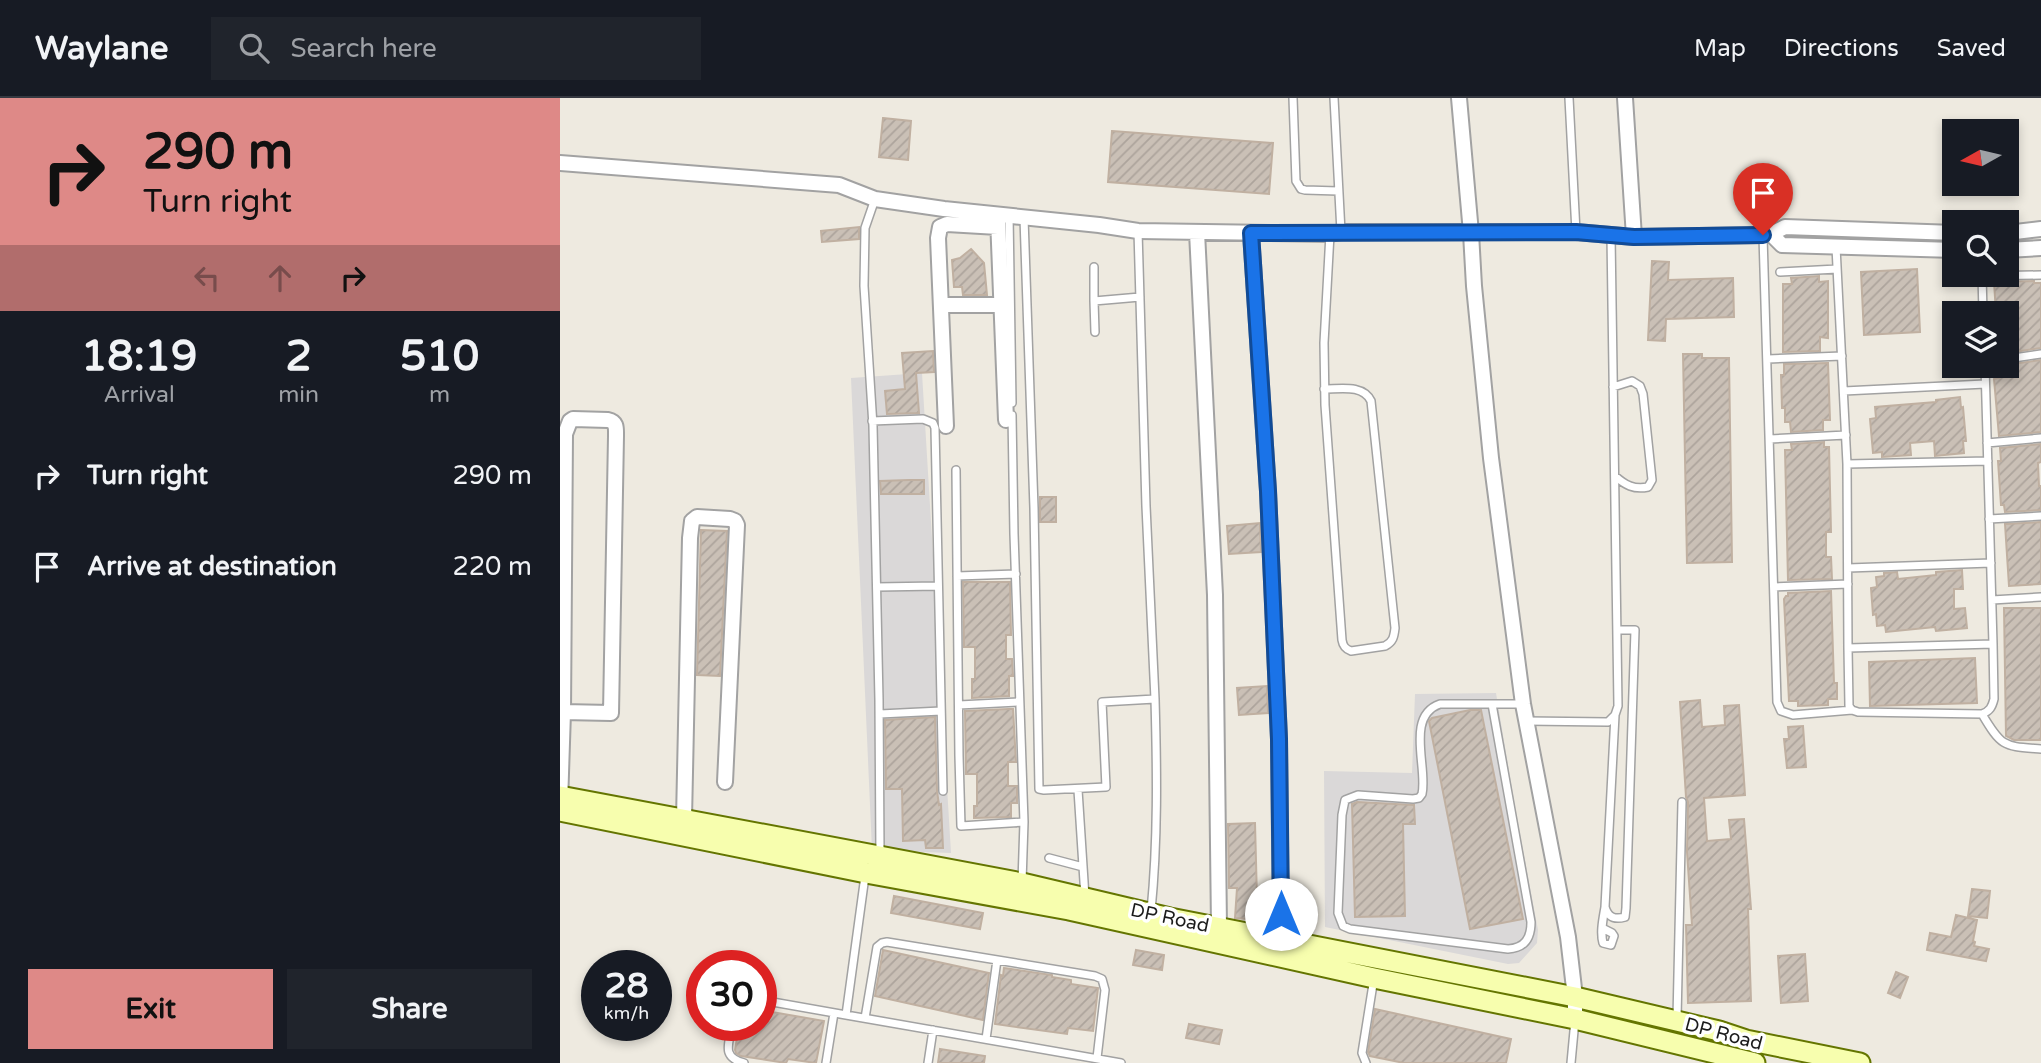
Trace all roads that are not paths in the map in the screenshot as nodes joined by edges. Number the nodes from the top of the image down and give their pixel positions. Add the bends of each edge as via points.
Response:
1 (1293, 98) edge
2 (1334, 98) edge
3 (1460, 98) edge
4 (1569, 98) edge
5 (1625, 98) edge
6 (560, 163) edge
7 (1338, 191) junction
8 (875, 199) junction
9 (1007, 218) junction
10 (2041, 229) edge
11 (1138, 232) junction
12 (1197, 232) junction
13 (1576, 232) junction
14 (2019, 232) edge
15 (1251, 233) junction
16 (1336, 233) junction
17 (1471, 233) junction
18 (1942, 233) edge
19 (1767, 235) junction
20 (1611, 236) junction
21 (1634, 237) junction
22 (1836, 246) junction
23 (2041, 248) edge
24 (2019, 249) edge
25 (1942, 250) edge
26 (1094, 267) dead end
27 (1838, 269) junction
28 (1780, 272) dead end
29 (2019, 275) edge
30 (2041, 275) edge
31 (1140, 297) junction
32 (1094, 301) junction
33 (941, 305) junction
34 (1002, 305) junction
35 (1095, 332) dead end
36 (2041, 354) edge
37 (1842, 356) junction
38 (2019, 357) edge
39 (1768, 359) junction
40 (1985, 378) edge
41 (1985, 384) junction
42 (1613, 387) junction
43 (1324, 389) junction
44 (1844, 391) junction
45 (1006, 420) dead end
46 (872, 421) junction
47 (946, 426) dead end
48 (1846, 435) junction
49 (2041, 438) edge
50 (1770, 439) junction
51 (1987, 443) junction
52 (1988, 461) junction
53 (1847, 464) junction
54 (956, 470) dead end
55 (1615, 476) junction
56 (2041, 516) edge
57 (1989, 519) junction
58 (1991, 563) junction
59 (1848, 568) junction
60 (1016, 574) junction
61 (957, 576) junction
62 (1848, 584) junction
63 (939, 586) junction
64 (877, 587) junction
65 (1774, 587) junction
66 (2041, 597) edge
67 (1992, 600) junction
68 (1617, 630) junction
69 (1993, 645) junction
70 (1848, 648) junction
71 (1155, 699) junction
72 (1020, 702) junction
73 (1492, 704) junction
74 (959, 705) junction
75 (1523, 705) junction
76 (1852, 710) junction
77 (941, 711) junction
78 (563, 712) junction
79 (880, 714) junction
80 (1982, 714) junction
81 (1615, 715) junction
82 (1527, 721) junction
83 (2041, 749) edge
84 (726, 782) dead end
85 (1077, 790) junction
86 (943, 791) dead end
87 (560, 802) edge
88 (1682, 802) dead end
89 (684, 819) junction
90 (1024, 822) junction
91 (1049, 858) dead end
92 (871, 861) junction
93 (1083, 867) junction
94 (1022, 883) junction
95 (1085, 898) junction
96 (1605, 906) junction
97 (1150, 913) junction
98 (1219, 927) junction
99 (1602, 928) dead end
100 (1281, 939) junction
101 (1377, 958) junction
102 (997, 960) junction
103 (1374, 978) junction
104 (1574, 998) junction
105 (777, 1003) edge
106 (834, 1013) junction
107 (846, 1015) junction
108 (865, 1018) junction
109 (1575, 1019) junction
110 (1677, 1020) junction
111 (933, 1030) junction
112 (986, 1039) junction
113 (730, 1041) edge
114 (1745, 1056) edge
115 (1097, 1058) junction
116 (744, 1063) edge
117 (825, 1063) edge
118 (928, 1063) edge
119 (1121, 1063) edge
120 (1366, 1063) edge
121 (1571, 1063) edge
122 (1860, 1063) edge

1 - 7 lane via 1298,186
2 - 7 lane
3 - 17 street
4 - 13 lane
5 - 21 street
6 - 8 street via 839,185
7 - 16 lane
8 - 9 street
8 - 46 lane via 864,228
9 - 11 street
9 - 33 street via 940,227
9 - 34 street
9 - 60 lane
9 - 85 lane via 1034,494 1039,789
10 - 14 street
11 - 12 street
11 - 31 lane
12 - 15 street
12 - 98 street via 1215,595
13 - 17 street
13 - 20 street
15 - 16 street
15 - 100 street via 1279,739
16 - 17 street
16 - 43 lane via 1324,343
17 - 75 street via 1491,458
18 - 19 street via 1784,227
19 - 21 street
19 - 22 street via 1782,244
19 - 39 lane
20 - 21 street
20 - 42 lane
22 - 25 street
22 - 27 lane
23 - 24 street
26 - 32 lane
27 - 28 lane
27 - 37 lane
29 - 30 lane
31 - 32 lane
31 - 71 lane
32 - 35 lane
33 - 34 street
33 - 47 street
34 - 45 street
36 - 38 lane
37 - 39 lane
37 - 44 lane
39 - 50 lane
40 - 41 lane
41 - 44 lane
41 - 51 lane
42 - 55 lane
42 - 55 lane via 1632,381 1640,386 1652,480 1641,489
43 - 43 lane via 1360,390 1371,401 1395,628 1394,638 1385,646 1351,651 1343,646
44 - 48 lane
46 - 63 lane via 923,419 933,423
46 - 64 lane
48 - 50 lane
48 - 53 lane
49 - 51 lane
50 - 65 lane
51 - 52 lane
52 - 53 lane
52 - 57 lane
53 - 59 lane
54 - 61 lane
55 - 68 lane
56 - 57 lane
57 - 58 lane
58 - 59 lane
58 - 67 lane
59 - 62 lane
60 - 61 lane
60 - 72 lane
61 - 74 lane
62 - 65 lane
62 - 70 lane
63 - 64 lane
63 - 77 lane
64 - 79 lane
65 - 76 lane via 1781,711 1793,715
66 - 67 lane
67 - 69 lane
68 - 81 lane
68 - 96 lane via 1635,630 1625,916 1612,918
69 - 70 lane
69 - 80 lane via 1994,698 1988,712
70 - 76 lane
71 - 85 lane via 1102,702 1107,786
71 - 97 lane via 1156,857
72 - 74 lane
72 - 90 lane
73 - 73 lane via 1440,704 1427,713 1421,727 1424,788 1419,798 1358,795 1345,800 1338,913 1343,926 1508,949 1524,945 1529,938 1531,922
73 - 75 lane
74 - 90 lane via 961,826
75 - 82 street
76 - 80 lane
77 - 79 lane
77 - 86 lane
78 - 78 street via 611,713 616,436 615,425 608,420 573,419 565,433
78 - 87 street
79 - 92 lane
80 - 83 lane via 2005,745
81 - 82 lane via 1608,722
81 - 96 lane
82 - 104 street
84 - 89 street via 737,525 730,519 697,517 690,538
85 - 93 lane
87 - 89 street, DP Road
87 - 92 street, DP Road
88 - 110 lane
89 - 92 street, DP Road
90 - 94 lane
91 - 93 lane
92 - 94 street, DP Road
92 - 103 street, DP Road
92 - 107 lane
93 - 95 lane
94 - 95 street, DP Road
95 - 97 street, DP Road
96 - 99 lane
97 - 98 street, DP Road
98 - 100 street, DP Road
100 - 101 street, DP Road
101 - 103 lane
101 - 104 street, DP Road
102 - 108 lane via 882,943 877,947
102 - 112 lane
102 - 115 lane via 1102,979 1105,989
103 - 109 street, DP Road
103 - 120 lane via 1362,1052
104 - 109 street
104 - 110 street, DP Road
105 - 106 lane
106 - 107 lane
106 - 117 lane
107 - 108 lane
108 - 111 lane
109 - 114 street, DP Road
109 - 121 lane
110 - 114 street, DP Road via 1720,1031
111 - 112 lane
111 - 118 lane
112 - 115 lane
113 - 116 lane via 729,1056
114 - 122 street, DP Road
115 - 119 lane

